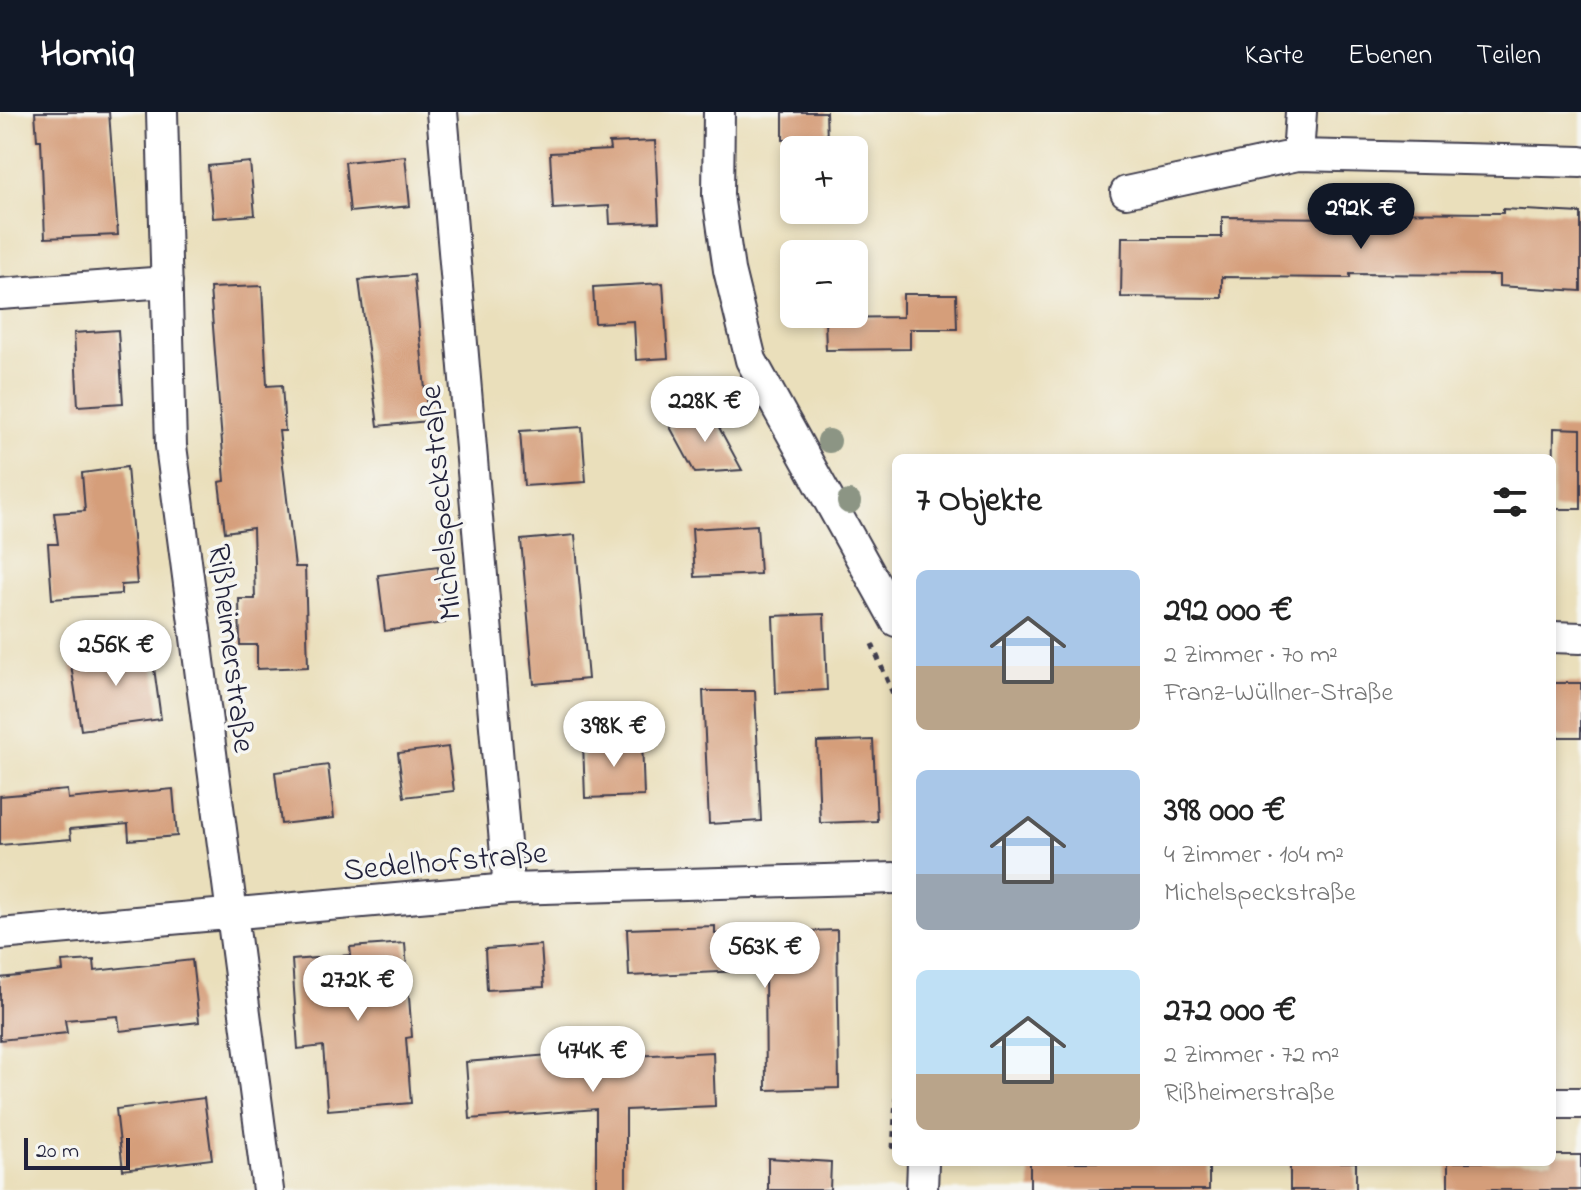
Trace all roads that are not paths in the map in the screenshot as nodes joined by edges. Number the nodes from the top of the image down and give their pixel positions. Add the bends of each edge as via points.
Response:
1 (162, 112) edge
2 (442, 112) edge
3 (719, 112) edge
4 (1301, 112) edge
5 (1298, 155) junction
6 (1581, 162) edge
7 (1126, 192) dead end
8 (167, 282) junction
9 (0, 294) edge
10 (892, 614) edge
11 (1556, 637) edge
12 (1581, 638) edge
13 (892, 878) edge
14 (509, 889) junction
15 (231, 915) junction
16 (0, 934) edge
17 (1556, 1103) edge
18 (1581, 1103) edge
19 (923, 1166) edge
20 (268, 1190) edge
21 (922, 1190) edge

1 - 8 street, Rißheimerstraße
2 - 14 street, Michelspeckstraße
3 - 10 street via 718,195 751,360
4 - 5 street
5 - 6 street
5 - 7 street
8 - 9 street
8 - 15 street, Rißheimerstraße via 171,446
11 - 12 street
13 - 14 street, Sedelhofstraße
14 - 15 street, Sedelhofstraße
15 - 16 street, Sedelhofstraße
15 - 20 street, Rißheimerstraße
17 - 18 street
19 - 21 street

